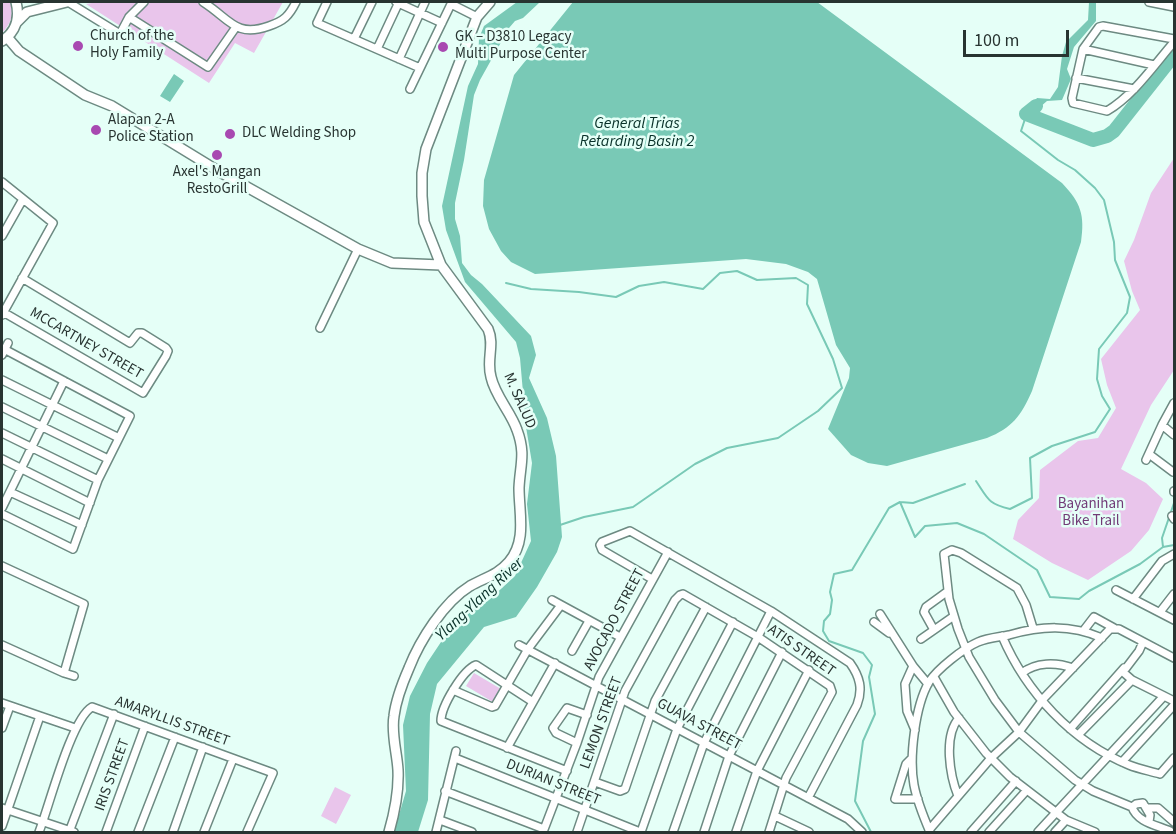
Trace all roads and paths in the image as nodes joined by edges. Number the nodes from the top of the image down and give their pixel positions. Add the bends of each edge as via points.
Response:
1 (16, 2) edge
2 (67, 2) edge
3 (144, 2) edge
4 (203, 2) edge
5 (296, 2) edge
6 (327, 2) edge
7 (372, 2) edge
8 (398, 2) edge
9 (425, 2) edge
10 (490, 2) edge
11 (1149, 2) edge
12 (452, 3) edge
13 (212, 4) edge
14 (1174, 7) edge
15 (420, 13) junction
16 (477, 16) junction
17 (129, 17) junction
18 (17, 22) junction
19 (442, 23) junction
20 (236, 27) junction
21 (4, 39) edge
22 (354, 39) junction
23 (1174, 41) edge
24 (175, 46) junction
25 (377, 49) junction
26 (1083, 49) junction
27 (170, 53) dead end
28 (399, 59) junction
29 (1154, 65) junction
30 (420, 68) junction
31 (1076, 78) junction
32 (410, 89) dead end
33 (1134, 89) junction
34 (2, 182) edge
35 (23, 199) junction
36 (2, 237) edge
37 (358, 249) junction
38 (441, 265) junction
39 (22, 278) junction
40 (2, 313) edge
41 (320, 328) dead end
42 (5, 349) edge
43 (2, 380) edge
44 (64, 381) junction
45 (1174, 403) edge
46 (52, 405) junction
47 (2, 406) edge
48 (1162, 425) junction
49 (42, 426) junction
50 (2, 433) edge
51 (1174, 435) edge
52 (119, 438) junction
53 (32, 447) junction
54 (2, 459) edge
55 (108, 459) junction
56 (21, 469) junction
57 (1173, 472) dead end
58 (98, 480) junction
59 (10, 492) junction
60 (90, 503) junction
61 (2, 508) edge
62 (2, 514) edge
63 (82, 525) junction
64 (668, 552) junction
65 (1174, 554) edge
66 (2, 566) edge
67 (652, 579) junction
68 (1116, 590) dead end
69 (948, 591) junction
70 (1174, 594) edge
71 (680, 595) joint
72 (1133, 599) junction
73 (552, 600) dead end
74 (561, 605) junction
75 (706, 607) junction
76 (771, 611) junction
77 (1160, 612) junction
78 (880, 614) dead end
79 (954, 616) junction
80 (1174, 620) edge
81 (589, 621) junction
82 (733, 622) junction
83 (874, 622) dead end
84 (1033, 628) junction
85 (1116, 629) junction
86 (934, 630) junction
87 (1084, 630) junction
88 (893, 636) junction
89 (1002, 636) junction
90 (620, 637) junction
91 (758, 637) junction
92 (1102, 638) junction
93 (921, 639) dead end
94 (1143, 642) junction
95 (2, 645) edge
96 (519, 645) dead end
97 (528, 649) junction
98 (966, 649) junction
99 (572, 651) dead end
100 (782, 652) junction
101 (1174, 658) edge
102 (555, 663) junction
103 (914, 666) junction
104 (1072, 668) junction
105 (1124, 668) junction
106 (809, 670) junction
107 (64, 673) junction
108 (1022, 673) junction
109 (74, 676) dead end
110 (934, 677) junction
111 (1132, 680) junction
112 (928, 684) junction
113 (507, 685) junction
114 (596, 685) junction
115 (453, 690) junction
116 (1164, 696) junction
117 (623, 700) junction
118 (1042, 701) junction
119 (533, 702) junction
120 (2, 703) edge
121 (1174, 703) edge
122 (10, 706) junction
123 (114, 714) junction
124 (651, 714) junction
125 (587, 715) junction
126 (40, 716) junction
127 (959, 718) junction
128 (145, 726) junction
129 (2, 728) edge
130 (75, 728) junction
131 (678, 729) junction
132 (1070, 729) junction
133 (915, 730) junction
134 (1019, 732) junction
135 (1078, 735) junction
136 (175, 737) junction
137 (704, 743) junction
138 (577, 744) junction
139 (203, 747) junction
140 (507, 748) junction
141 (729, 756) junction
142 (1110, 756) junction
143 (991, 758) junction
144 (1174, 758) edge
145 (233, 759) junction
146 (912, 759) junction
147 (1122, 762) junction
148 (567, 771) junction
149 (757, 771) junction
150 (595, 782) junction
151 (1016, 782) junction
152 (1083, 785) junction
153 (784, 786) junction
154 (1027, 790) junction
155 (445, 791) junction
156 (958, 796) junction
157 (808, 798) junction
158 (556, 799) junction
159 (918, 799) junction
160 (1132, 807) junction
161 (1148, 808) junction
162 (4, 809) edge
163 (585, 810) junction
164 (1056, 813) junction
165 (775, 816) junction
166 (440, 820) junction
167 (1066, 820) junction
168 (43, 822) junction
169 (1149, 822) junction
170 (1174, 822) edge
171 (2, 826) edge
172 (1171, 830) edge
173 (544, 831) edge
174 (929, 831) edge
175 (39, 832) edge
176 (71, 832) edge
177 (106, 832) edge
178 (138, 832) edge
179 (173, 832) edge
180 (204, 832) edge
181 (247, 832) edge
182 (389, 832) edge
183 (436, 832) edge
184 (472, 832) edge
185 (577, 832) edge
186 (641, 832) edge
187 (673, 832) edge
188 (704, 832) edge
189 (736, 832) edge
190 (769, 832) edge
191 (808, 832) edge
192 (862, 832) edge
193 (971, 832) edge
194 (989, 832) edge
195 (1038, 832) edge
196 (1055, 832) edge
197 (1095, 832) edge

1 - 18 street
2 - 17 street via 120,34
2 - 18 street via 27,12
3 - 17 street
4 - 13 street
5 - 20 street via 282,22 253,31
6 - 22 street via 316,23
7 - 22 street
8 - 15 street
8 - 25 street
9 - 15 street
10 - 16 street, M. SALUD
11 - 14 street
12 - 16 street
12 - 19 street
13 - 20 street
15 - 19 street
15 - 28 street
16 - 38 street, M. SALUD via 426,149 422,173 424,222
17 - 24 street
18 - 21 street
19 - 30 street
20 - 24 street via 206,70
21 - 37 street via 85,95 112,106
22 - 25 street
23 - 26 street via 1103,26
23 - 29 street
24 - 27 street
25 - 28 street
26 - 29 street
26 - 31 street
28 - 30 street
29 - 33 street
30 - 32 street
31 - 33 street
31 - 33 street via 1073,103 1107,111
34 - 35 street
35 - 36 street
35 - 39 street via 53,223
37 - 38 street via 392,263
37 - 41 street
38 - 182 street, M. SALUD via 492,338 491,379 516,429 523,457 519,485 522,528 511,561 471,585 445,608 408,670 393,717 399,790
39 - 40 street
39 - 40 street, MCCARTNEY STREET via 130,344 140,332 168,351 143,393
42 - 44 street
43 - 46 street
44 - 46 street
44 - 52 street via 130,416
45 - 48 street
46 - 49 street
46 - 52 street
47 - 49 street
48 - 51 street
48 - 57 street via 1147,457
49 - 53 street
49 - 55 street
50 - 53 street
52 - 55 street
53 - 56 street
53 - 58 street
54 - 56 street
55 - 58 street
56 - 59 street
56 - 60 street
58 - 60 street
59 - 61 street
59 - 63 street
60 - 63 street
62 - 63 street via 73,549
64 - 67 street, AVOCADO STREET
64 - 67 street via 630,531 600,545 602,550
64 - 76 street
65 - 72 street via 1162,561
66 - 107 street via 84,603
67 - 90 street, AVOCADO STREET
68 - 72 street
69 - 79 street
69 - 84 street via 944,554 952,550 1017,588
69 - 86 street via 924,612
70 - 77 street
71 - 75 street, ATIS STREET
71 - 117 street, LEMON STREET
72 - 77 street
73 - 74 street
74 - 81 street
74 - 97 street
75 - 82 street, ATIS STREET
75 - 124 street
76 - 91 street
76 - 157 street via 850,663 860,681 857,705
77 - 80 street
78 - 88 street
79 - 86 street
79 - 98 street
81 - 90 street
81 - 99 street
82 - 91 street, ATIS STREET
82 - 131 street
83 - 88 street
84 - 87 street
84 - 89 street
85 - 87 street via 1094,617
85 - 92 street via 1110,629
85 - 94 street
86 - 93 street
87 - 92 street
88 - 103 street
89 - 98 street
89 - 108 street
90 - 114 street, AVOCADO STREET
91 - 100 street, ATIS STREET
91 - 137 street
92 - 104 street
94 - 101 street
94 - 105 street
95 - 107 street
96 - 97 street, GUAVA STREET
97 - 102 street, GUAVA STREET
97 - 113 street
98 - 110 street
98 - 134 street via 995,700
100 - 106 street, ATIS STREET
100 - 141 street
102 - 114 street, GUAVA STREET
102 - 119 street
103 - 112 street
103 - 133 street via 905,684 907,711
104 - 108 street via 1039,665
104 - 118 street
105 - 111 street via 1123,672
105 - 132 street
106 - 149 street
106 - 153 street, ATIS STREET via 825,681 832,692
107 - 109 street
108 - 118 street
110 - 112 street
110 - 127 street
111 - 116 street
111 - 135 street
112 - 133 street
113 - 115 street via 494,706
113 - 115 street via 476,665
113 - 119 street
114 - 117 street, GUAVA STREET
114 - 125 street, AVOCADO STREET
115 - 140 street via 441,721
116 - 121 street
116 - 142 street
117 - 124 street, GUAVA STREET
117 - 150 street, LEMON STREET
118 - 132 street
118 - 134 street
119 - 140 street
120 - 122 street
121 - 147 street
122 - 126 street
122 - 129 street
123 - 128 street, AMARYLLIS STREET
123 - 130 street, AMARYLLIS STREET via 92,707
123 - 176 street
124 - 131 street, GUAVA STREET
124 - 150 street via 625,789 620,791
125 - 138 street, AVOCADO STREET
125 - 138 street via 567,708 553,728 556,734
126 - 130 street
126 - 162 street
127 - 143 street
127 - 156 street via 951,737 949,761
128 - 136 street, AMARYLLIS STREET
128 - 177 street, IRIS STREET
130 - 168 street
131 - 137 street, GUAVA STREET
131 - 186 street
132 - 135 street
133 - 146 street
134 - 143 street
134 - 152 street
135 - 142 street
136 - 139 street, AMARYLLIS STREET
136 - 178 street
137 - 141 street, GUAVA STREET
137 - 187 street
138 - 148 street, AVOCADO STREET
139 - 145 street, AMARYLLIS STREET
139 - 179 street
140 - 148 street
141 - 149 street, GUAVA STREET
141 - 188 street
142 - 147 street
142 - 152 street
143 - 151 street
143 - 156 street
144 - 147 street via 1160,774
145 - 180 street
145 - 181 street, AMARYLLIS STREET via 273,773
146 - 159 street
146 - 159 street via 906,764 895,799
148 - 158 street, AVOCADO STREET
149 - 153 street, GUAVA STREET
149 - 189 street
150 - 163 street, LEMON STREET
151 - 154 street
151 - 193 street
152 - 160 street
152 - 164 street
153 - 157 street, GUAVA STREET
153 - 165 street, ATIS STREET
154 - 164 street
154 - 194 street
155 - 158 street, DURIAN STREET via 455,755
155 - 166 street, DURIAN STREET
155 - 173 street
156 - 174 street
157 - 192 street, GUAVA STREET via 848,819
158 - 163 street, DURIAN STREET
158 - 173 street, AVOCADO STREET
159 - 174 street
160 - 161 street via 1143,803
160 - 169 street via 1134,814
161 - 169 street
161 - 170 street via 1158,808
162 - 168 street
162 - 171 street
163 - 185 street, LEMON STREET
163 - 186 street, DURIAN STREET
164 - 167 street
164 - 195 street
165 - 190 street, ATIS STREET
165 - 191 street
166 - 183 street, DURIAN STREET
166 - 184 street
167 - 196 street
167 - 197 street
168 - 175 street
168 - 176 street
169 - 172 street

